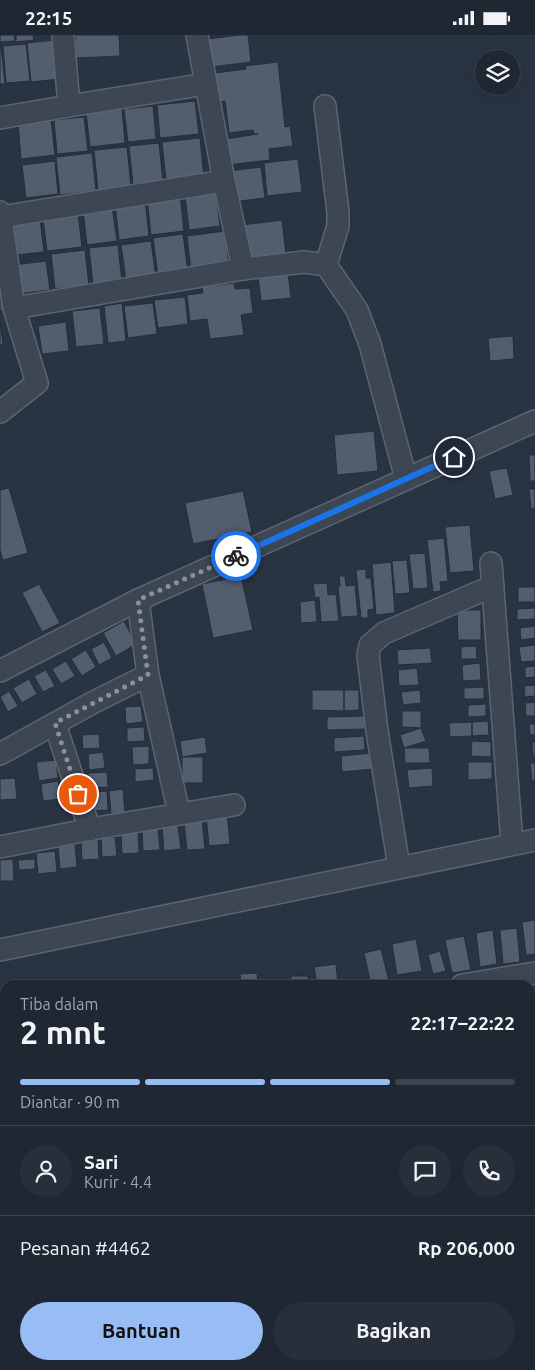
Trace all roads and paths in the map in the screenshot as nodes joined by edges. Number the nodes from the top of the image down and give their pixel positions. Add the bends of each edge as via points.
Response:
1 (63, 35) edge
2 (197, 35) edge
3 (206, 84) junction
4 (69, 106) junction
5 (325, 106) dead end
6 (0, 118) edge
7 (224, 181) junction
8 (0, 214) edge
9 (326, 265) junction
10 (243, 269) junction
11 (14, 308) junction
12 (0, 412) edge
13 (535, 421) edge
14 (406, 479) junction
15 (491, 563) dead end
16 (493, 586) junction
17 (138, 600) junction
18 (0, 671) edge
19 (148, 675) junction
20 (55, 723) junction
21 (0, 754) edge
22 (234, 805) dead end
23 (179, 813) junction
24 (90, 830) junction
25 (535, 840) edge
26 (512, 844) junction
27 (0, 847) edge
28 (399, 867) junction
29 (0, 950) edge
30 (535, 973) edge
31 (492, 980) edge

1 - 4 street
2 - 3 street
3 - 4 street
3 - 7 street
4 - 6 street
5 - 9 street via 338,212 338,226
7 - 8 street
7 - 10 street
8 - 11 street
9 - 10 street via 304,262
9 - 14 street via 357,310 370,344
10 - 11 street
11 - 12 street via 38,383
13 - 14 street
14 - 17 street
15 - 16 street
16 - 26 street
16 - 28 street via 384,633 370,645 368,655 377,731
17 - 18 street
17 - 19 street
19 - 20 street
19 - 23 street
20 - 21 street
20 - 24 street
22 - 23 street
23 - 24 street
24 - 27 street
25 - 26 street
26 - 28 street
28 - 29 street
30 - 31 street

